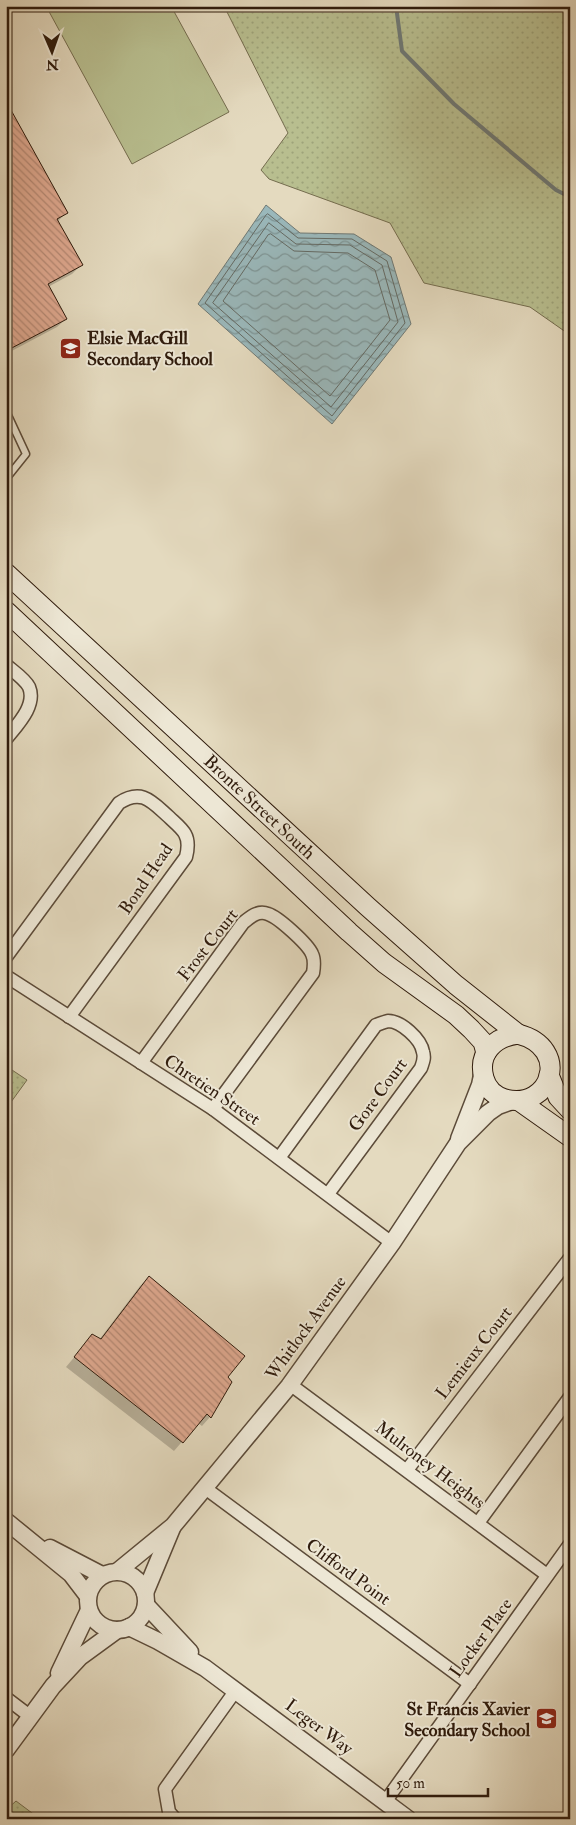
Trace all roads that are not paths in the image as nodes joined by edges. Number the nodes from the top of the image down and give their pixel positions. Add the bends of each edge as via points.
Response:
1 (6, 411) edge
2 (6, 479) edge
3 (6, 573) edge
4 (6, 611) edge
5 (6, 665) edge
6 (6, 739) edge
7 (6, 957) edge
8 (6, 976) edge
9 (69, 1017) junction
10 (518, 1034) junction
11 (485, 1062) junction
12 (141, 1063) junction
13 (549, 1075) junction
14 (516, 1101) junction
15 (214, 1110) junction
16 (570, 1110) edge
17 (570, 1137) edge
18 (458, 1142) junction
19 (279, 1158) junction
20 (328, 1194) junction
21 (392, 1242) junction
22 (570, 1258) edge
23 (291, 1385) junction
24 (570, 1397) edge
25 (407, 1470) junction
26 (205, 1488) junction
27 (6, 1521) edge
28 (478, 1523) junction
29 (173, 1526) junction
30 (22, 1532) junction
31 (570, 1544) edge
32 (110, 1573) junction
33 (548, 1575) junction
34 (146, 1599) junction
35 (88, 1603) junction
36 (123, 1629) junction
37 (205, 1668) junction
38 (470, 1684) junction
39 (53, 1686) junction
40 (236, 1690) junction
41 (6, 1698) edge
42 (30, 1717) junction
43 (6, 1750) edge
44 (386, 1802) junction
45 (175, 1819) edge
46 (408, 1819) edge

1 - 2 lane via 26,454
3 - 10 main road, Bronte Street South via 368,907 456,985
4 - 11 main road, Bronte Street South via 349,932 471,1029 483,1042
5 - 6 street via 28,686 31,697 24,715
7 - 9 street, Bond Head via 119,803 137,796 150,799 185,833 186,857
8 - 9 street, Chretien Street
9 - 12 street, Chretien Street
10 - 11 main road via 505,1036 494,1043
10 - 13 main road via 531,1037 542,1045 548,1056
11 - 14 main road via 484,1078 490,1091
11 - 18 street, Whitlock Avenue via 480,1085
12 - 15 street, Chretien Street
12 - 15 street, Frost Court via 243,923 257,913 268,913 308,947 313,955 313,973
13 - 14 main road via 540,1092
13 - 16 main road via 558,1097
14 - 17 main road
14 - 18 street, Whitlock Avenue via 488,1113
15 - 19 street, Chretien Street
18 - 21 street, Whitlock Avenue
19 - 20 street, Chretien Street
19 - 20 street, Gore Court via 376,1025 388,1021 406,1029 423,1050 421,1068
20 - 21 street, Chretien Street
21 - 23 street, Whitlock Avenue
22 - 25 street, Lemieux Court
23 - 25 street, Mulroney Heights
23 - 26 street, Whitlock Avenue
24 - 28 street
25 - 28 street, Mulroney Heights
26 - 29 street, Whitlock Avenue
26 - 38 street, Clifford Point
27 - 30 street
28 - 33 street, Mulroney Heights
29 - 32 street, Whitlock Avenue
29 - 34 street, Whitlock Avenue
30 - 32 street
30 - 35 street via 71,1574
31 - 33 street, Locker Place
32 - 34 street via 127,1573 135,1578 141,1584
32 - 35 street via 90,1587
33 - 38 street, Locker Place
34 - 36 street via 143,1614 137,1622
34 - 37 street, Leger Way
35 - 36 street via 93,1619 100,1625 108,1629
35 - 39 street
36 - 37 street, Leger Way via 158,1641
36 - 39 street via 80,1657
37 - 40 street, Leger Way
38 - 44 street, Locker Place
39 - 42 street
40 - 44 street, Leger Way
40 - 45 street via 165,1789 169,1812
41 - 42 street
42 - 43 street
44 - 46 street, Leger Way

